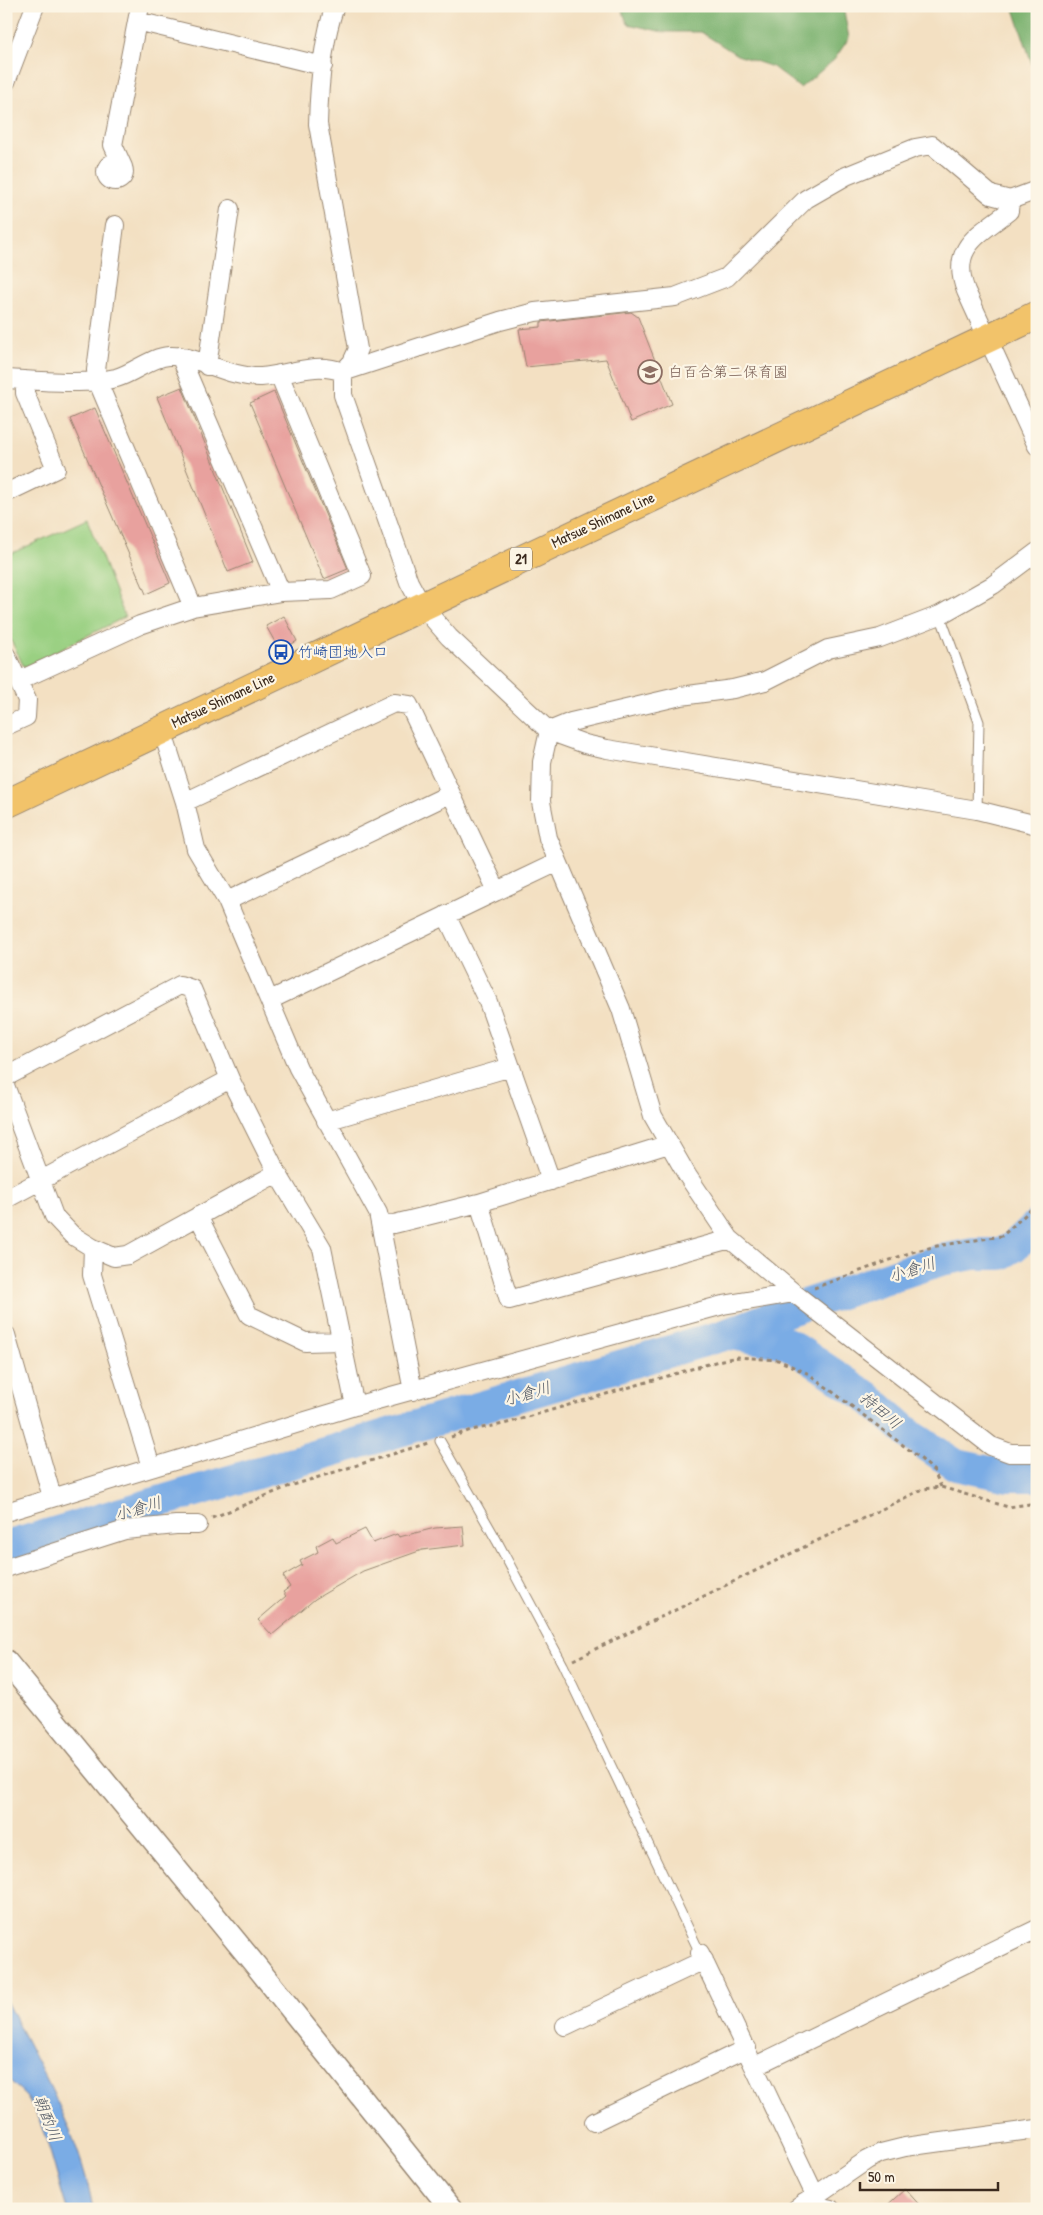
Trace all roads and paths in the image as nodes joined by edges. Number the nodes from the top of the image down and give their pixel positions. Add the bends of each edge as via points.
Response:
1 (35, 6) edge
2 (335, 6) edge
3 (139, 13) edge
4 (323, 66) junction
5 (6, 82) edge
6 (123, 167) dead end
7 (1037, 190) edge
8 (1010, 200) junction
9 (230, 209) dead end
10 (115, 225) dead end
11 (1037, 315) edge
12 (988, 338) junction
13 (180, 356) junction
14 (207, 366) junction
15 (343, 372) junction
16 (279, 374) junction
17 (6, 378) edge
18 (25, 380) junction
19 (97, 380) junction
20 (1037, 446) edge
21 (6, 493) edge
22 (1037, 552) edge
23 (281, 592) junction
24 (422, 606) junction
25 (193, 608) junction
26 (940, 615) junction
27 (6, 656) edge
28 (18, 681) junction
29 (6, 726) edge
30 (162, 730) junction
31 (549, 731) junction
32 (450, 794) junction
33 (185, 802) junction
34 (6, 804) edge
35 (977, 810) junction
36 (1037, 825) edge
37 (558, 862) junction
38 (497, 891) junction
39 (227, 901) junction
40 (446, 915) junction
41 (270, 1000) junction
42 (511, 1067) junction
43 (6, 1077) edge
44 (230, 1079) junction
45 (6, 1088) edge
46 (326, 1121) junction
47 (669, 1144) junction
48 (278, 1173) junction
49 (40, 1180) junction
50 (551, 1180) junction
51 (6, 1199) edge
52 (479, 1203) junction
53 (1037, 1204) edge
54 (198, 1216) junction
55 (380, 1223) junction
56 (730, 1239) junction
57 (93, 1248) junction
58 (797, 1295) junction
59 (6, 1335) edge
60 (342, 1341) junction
61 (413, 1391) junction
62 (355, 1406) junction
63 (440, 1441) junction
64 (1037, 1453) edge
65 (151, 1467) junction
66 (941, 1487) junction
67 (52, 1497) junction
68 (1037, 1502) edge
69 (6, 1512) edge
70 (198, 1525) joint
71 (6, 1568) edge
72 (6, 1661) edge
73 (563, 1666) junction
74 (1037, 1929) edge
75 (702, 1956) junction
76 (565, 2026) dead end
77 (747, 2048) junction
78 (755, 2066) junction
79 (594, 2122) dead end
80 (1037, 2129) edge
81 (805, 2202) edge
82 (451, 2209) edge
83 (831, 2209) edge

1 - 5 street
2 - 4 street
3 - 4 street
3 - 6 street via 113,145
4 - 15 street via 318,98 320,144 358,349
7 - 8 street
8 - 12 street via 1010,211 974,239 960,261 962,281
8 - 15 street via 991,195 932,145 915,148 846,176 806,199 727,277 676,297 535,312
9 - 14 street
10 - 19 street
11 - 12 main road, Matsue Shimane Line / 21
12 - 20 street
12 - 24 main road, Matsue Shimane Line / 21
13 - 14 street
13 - 19 street via 159,358 117,378
13 - 23 street
14 - 16 street via 245,376
15 - 16 street via 318,367
15 - 24 street via 343,395 409,582
16 - 23 street via 362,576 331,590
17 - 18 street
18 - 19 street
18 - 21 street via 25,393 56,469
19 - 25 street
22 - 26 street via 993,584
23 - 25 street
24 - 30 main road, Matsue Shimane Line / 21
24 - 31 street via 449,637
25 - 28 street via 140,625
26 - 31 street via 880,638 828,649 785,672 748,686 681,696 572,722
26 - 35 lane via 979,722
27 - 28 street
28 - 29 street via 27,700 26,717
30 - 33 street
30 - 34 main road, Matsue Shimane Line / 21
31 - 35 street via 608,749
31 - 37 street via 542,762 541,802 548,838
32 - 33 street via 409,705 394,703
32 - 38 street
32 - 39 street
33 - 39 street via 196,849
35 - 36 street
37 - 38 street
37 - 47 street via 622,1009 653,1116
38 - 40 street
39 - 41 street
40 - 41 street
40 - 42 street via 488,1002
41 - 46 street via 298,1068
42 - 46 street
42 - 50 street
43 - 44 street via 180,985 192,989
44 - 48 street
44 - 49 street
45 - 49 street
46 - 55 street via 378,1213
47 - 50 street
47 - 56 street
48 - 54 street
48 - 60 street via 322,1248
49 - 51 street
49 - 57 street via 54,1216 72,1235
50 - 52 street
52 - 55 street via 394,1224
52 - 56 street via 509,1300
53 - 58 path via 1002,1236 912,1252
54 - 57 street via 128,1254 114,1257
54 - 60 street via 249,1316 305,1342
55 - 61 street
56 - 58 street
57 - 65 street via 92,1275
58 - 61 street via 723,1306
58 - 64 street via 991,1446 1010,1453
59 - 67 street
60 - 62 street
61 - 62 street
62 - 65 street
63 - 66 path via 679,1371 738,1357 758,1358 778,1360 809,1374 920,1458 934,1471
63 - 70 path via 290,1486
63 - 73 lane
65 - 67 street
66 - 68 path via 1008,1507
66 - 73 path via 923,1489 908,1496
67 - 69 street
70 - 71 street via 176,1524 126,1530
72 - 82 street
73 - 75 lane
74 - 78 street
75 - 76 street
75 - 77 street
77 - 78 street
77 - 79 street
78 - 81 street
80 - 81 street via 881,2153
81 - 83 street

